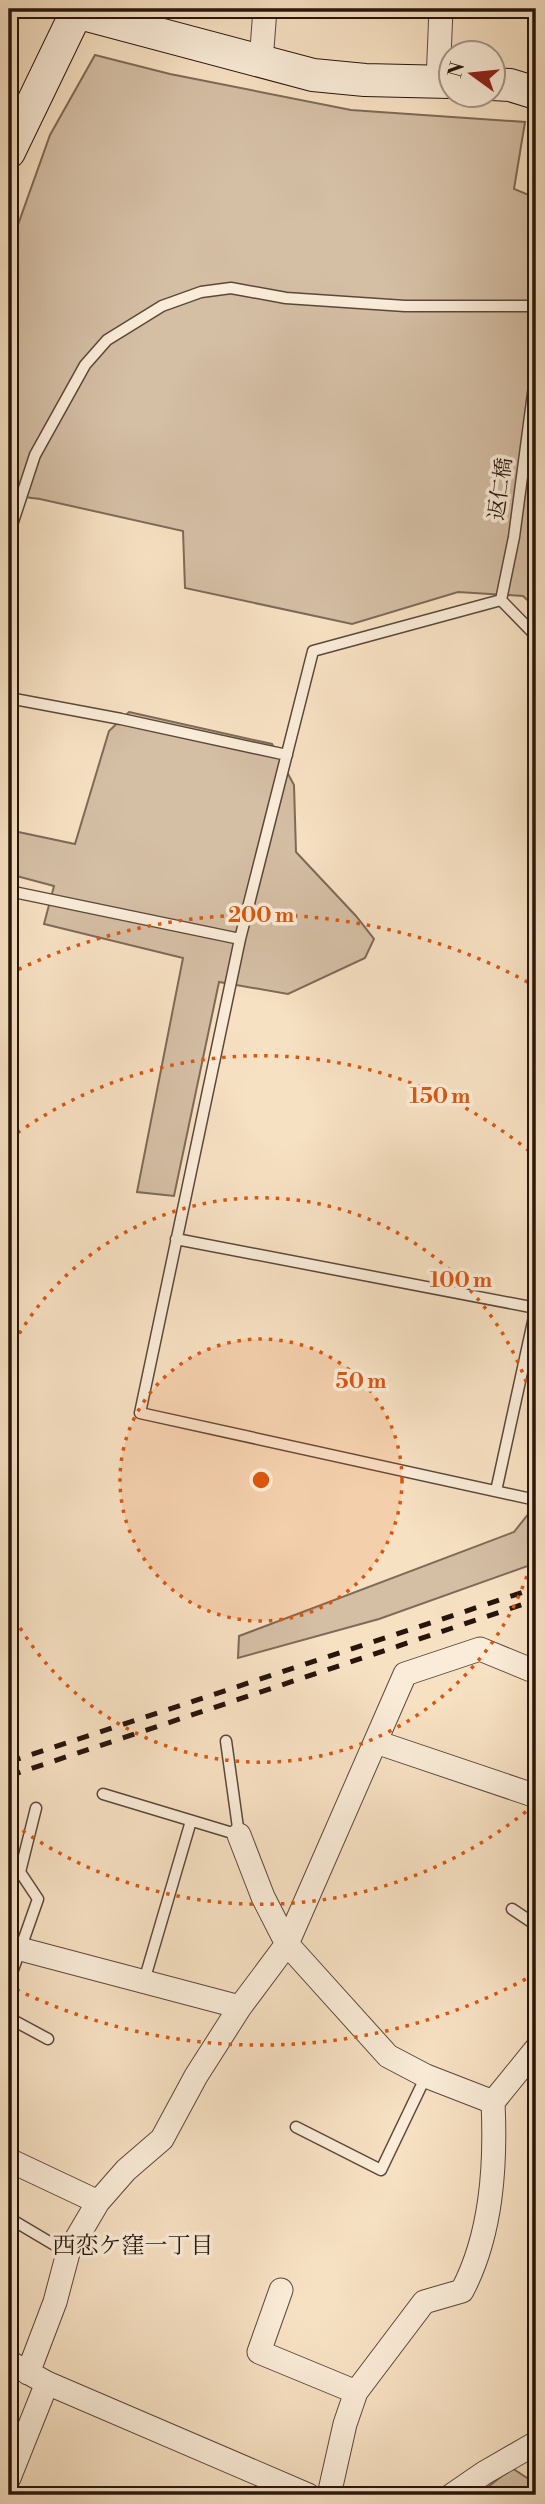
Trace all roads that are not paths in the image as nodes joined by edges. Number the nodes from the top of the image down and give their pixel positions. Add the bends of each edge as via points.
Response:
1 (265, 9) edge
2 (441, 9) edge
3 (77, 11) edge
4 (442, 38) edge
5 (261, 62) junction
6 (436, 82) edge
7 (506, 85) edge
8 (536, 93) edge
9 (10, 144) edge
10 (536, 306) edge
11 (536, 372) edge
12 (9, 534) edge
13 (502, 600) junction
14 (536, 636) edge
15 (9, 698) edge
16 (287, 755) junction
17 (9, 891) edge
18 (240, 939) junction
19 (176, 1239) junction
20 (536, 1308) edge
21 (496, 1491) junction
22 (536, 1500) edge
23 (536, 1672) edge
24 (226, 1741) dead end
25 (376, 1742) junction
26 (103, 1794) dead end
27 (536, 1796) edge
28 (36, 1808) dead end
29 (191, 1821) junction
30 (239, 1835) junction
31 (512, 1909) dead end
32 (536, 1925) edge
33 (287, 1944) junction
34 (15, 1948) edge
35 (9, 1981) edge
36 (144, 1981) junction
37 (240, 2007) junction
38 (9, 2018) edge
39 (48, 2039) dead end
40 (536, 2049) edge
41 (426, 2076) junction
42 (493, 2102) junction
43 (296, 2126) dead end
44 (9, 2160) edge
45 (98, 2202) junction
46 (9, 2218) edge
47 (68, 2253) junction
48 (281, 2290) dead end
49 (28, 2373) edge
50 (356, 2392) junction
51 (536, 2443) edge
52 (9, 2478) edge
53 (308, 2495) edge
54 (329, 2495) edge
55 (452, 2495) edge

1 - 5 street
2 - 4 street
3 - 5 street
3 - 9 street
5 - 6 street via 313,75
7 - 8 street
10 - 12 lane via 405,306 286,298 231,288 201,292 162,306 107,340 85,365 35,455
11 - 13 lane, 返仁橋
13 - 14 lane
13 - 16 lane via 313,651
15 - 16 lane
16 - 18 lane
17 - 18 lane
18 - 19 lane
19 - 20 lane
19 - 21 lane via 139,1413
20 - 21 lane
21 - 22 lane
23 - 25 street via 480,1648 405,1674
24 - 30 lane
25 - 27 street
25 - 33 street
26 - 29 lane
28 - 34 lane via 20,1872 38,1899
29 - 30 lane
29 - 36 lane
30 - 33 street
31 - 32 lane
33 - 37 street
33 - 41 street via 388,2056
34 - 35 lane
34 - 36 street
36 - 37 street
37 - 45 street via 162,2138
38 - 39 lane
40 - 42 street
41 - 42 street
41 - 43 lane via 381,2170
42 - 50 street via 495,2150 487,2216 472,2272 462,2291 424,2302
44 - 45 street
45 - 47 street
46 - 47 lane
47 - 49 street
48 - 50 street via 259,2352
49 - 52 street
49 - 53 street
50 - 54 street
51 - 55 street

